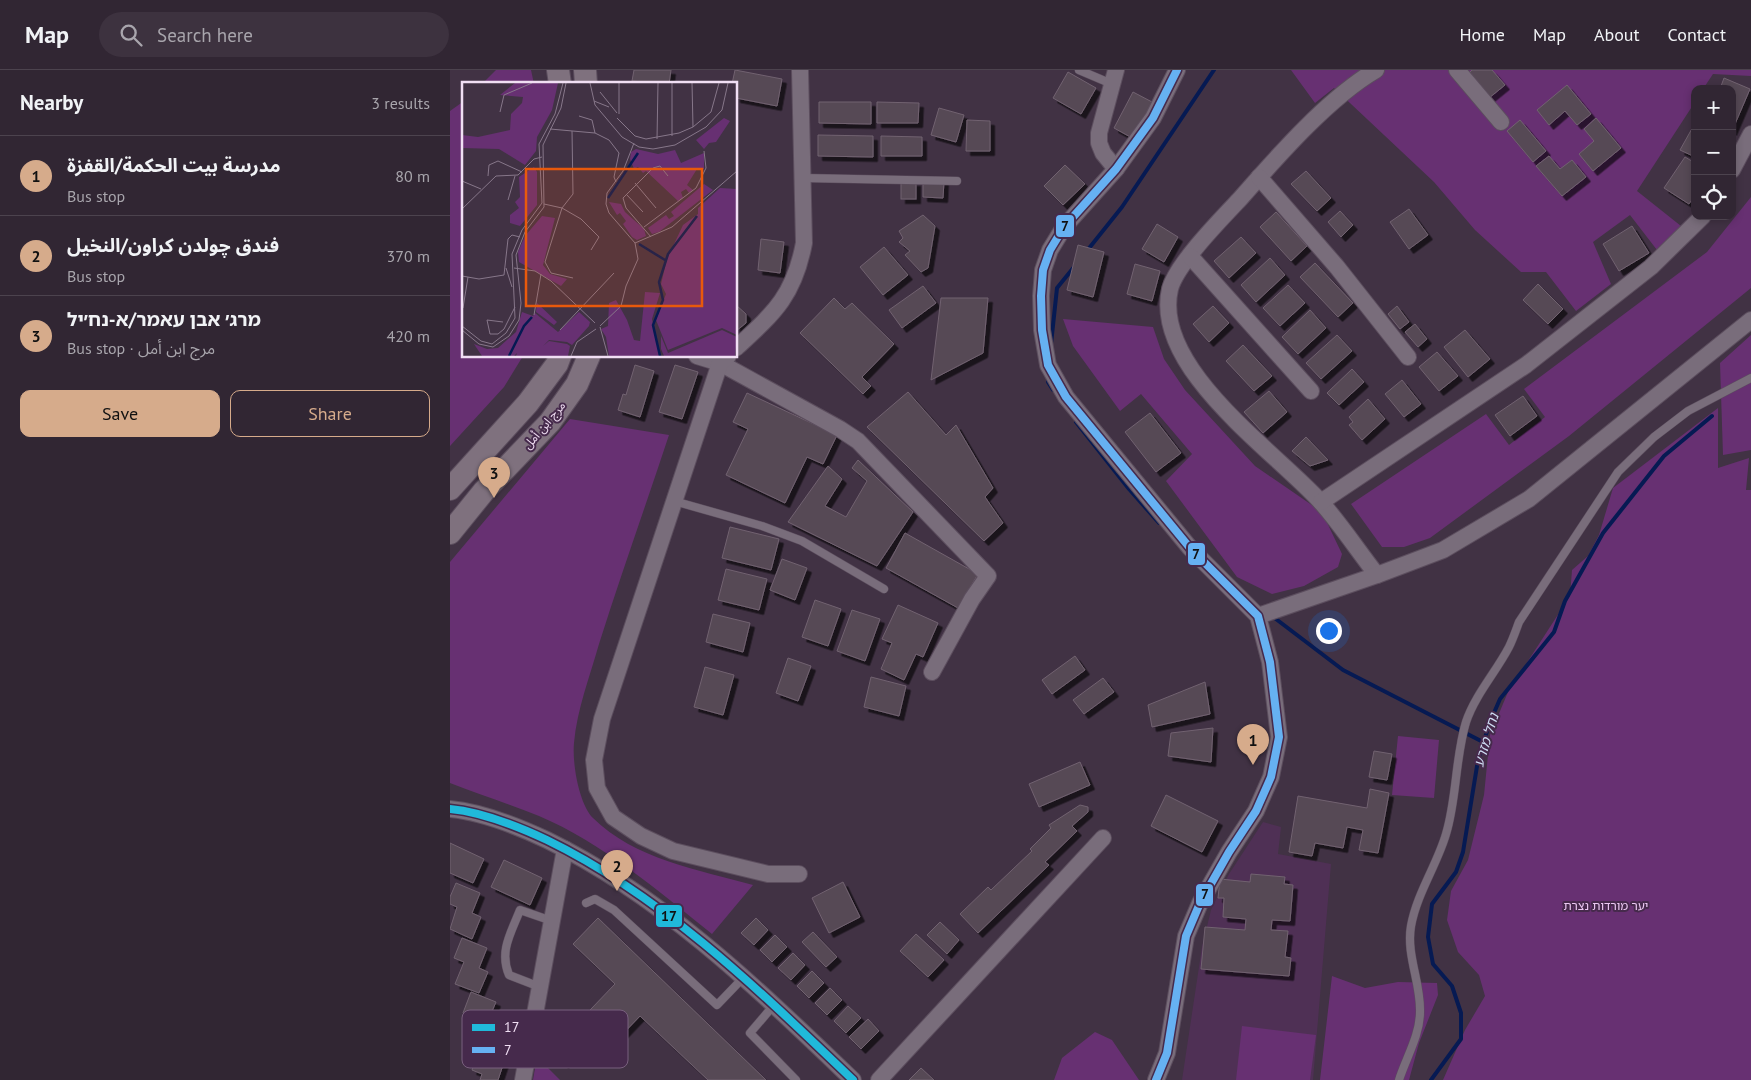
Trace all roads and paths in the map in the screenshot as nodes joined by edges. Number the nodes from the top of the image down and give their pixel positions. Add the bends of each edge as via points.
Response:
1 (800, 70) edge
2 (1079, 70) edge
3 (1177, 70) edge
4 (1376, 70) edge
5 (1457, 70) edge
6 (1114, 77) edge
7 (1501, 122) dead end
8 (1751, 134) edge
9 (1736, 162) edge
10 (1116, 169) junction
11 (1259, 177) junction
12 (803, 178) junction
13 (957, 181) dead end
14 (1699, 220) edge
15 (1190, 256) junction
16 (1750, 324) edge
17 (738, 346) edge
18 (1408, 357) dead end
19 (559, 358) edge
20 (588, 358) edge
21 (606, 358) edge
22 (710, 358) edge
23 (724, 360) edge
24 (1751, 378) edge
25 (577, 384) junction
26 (1311, 391) dead end
27 (450, 489) edge
28 (674, 501) junction
29 (1320, 502) junction
30 (450, 533) edge
31 (1377, 575) junction
32 (884, 589) dead end
33 (1258, 616) junction
34 (932, 672) dead end
35 (450, 809) edge
36 (1103, 838) dead end
37 (565, 849) junction
38 (799, 874) dead end
39 (586, 904) dead end
40 (552, 921) junction
41 (743, 978) junction
42 (540, 986) junction
43 (774, 1005) junction
44 (536, 1010) edge
45 (796, 1080) edge
46 (853, 1080) edge
47 (880, 1080) edge
48 (1156, 1080) edge
49 (1399, 1080) edge

1 - 12 street
2 - 6 lane
3 - 10 street via 1153,118
4 - 11 street via 1352,84
5 - 7 street
6 - 10 street via 1099,143
8 - 9 street
10 - 33 street via 1064,227 1050,250 1041,296 1048,365 1066,397 1190,548
11 - 15 street
11 - 18 street via 1337,267
12 - 13 lane
12 - 17 street via 804,243 792,286 774,314
14 - 29 street via 1652,267 1526,365
15 - 26 street
15 - 29 street via 1176,274 1170,289 1168,312 1186,363 1215,401
16 - 31 street via 1529,499 1443,550
19 - 27 street via 528,403
20 - 25 street, مرج ابن أمل
21 - 25 street
22 - 23 street
23 - 28 street
23 - 34 street via 858,441 988,576 972,598
24 - 49 lane via 1688,411 1654,437 1618,472 1519,622 1509,647 1472,708 1462,736 1447,834 1422,889 1412,925 1411,952 1420,995 1420,1013
25 - 30 street, مرج ابن أمل via 550,422 484,491
28 - 32 lane via 802,541
28 - 38 street via 602,719 594,760 597,788 613,817 641,836 673,851 768,874
29 - 31 street
31 - 33 street
33 - 48 street via 1270,662 1279,737 1271,778 1256,811 1200,904 1186,936 1166,1053
35 - 37 street via 519,826
36 - 47 street
37 - 40 street
37 - 41 street via 641,895
39 - 41 lane via 595,899 614,910 717,1005
40 - 42 street
40 - 42 lane via 520,910 504,950 504,963 509,975
41 - 43 street
42 - 44 street
43 - 45 lane via 750,1033
43 - 46 street

